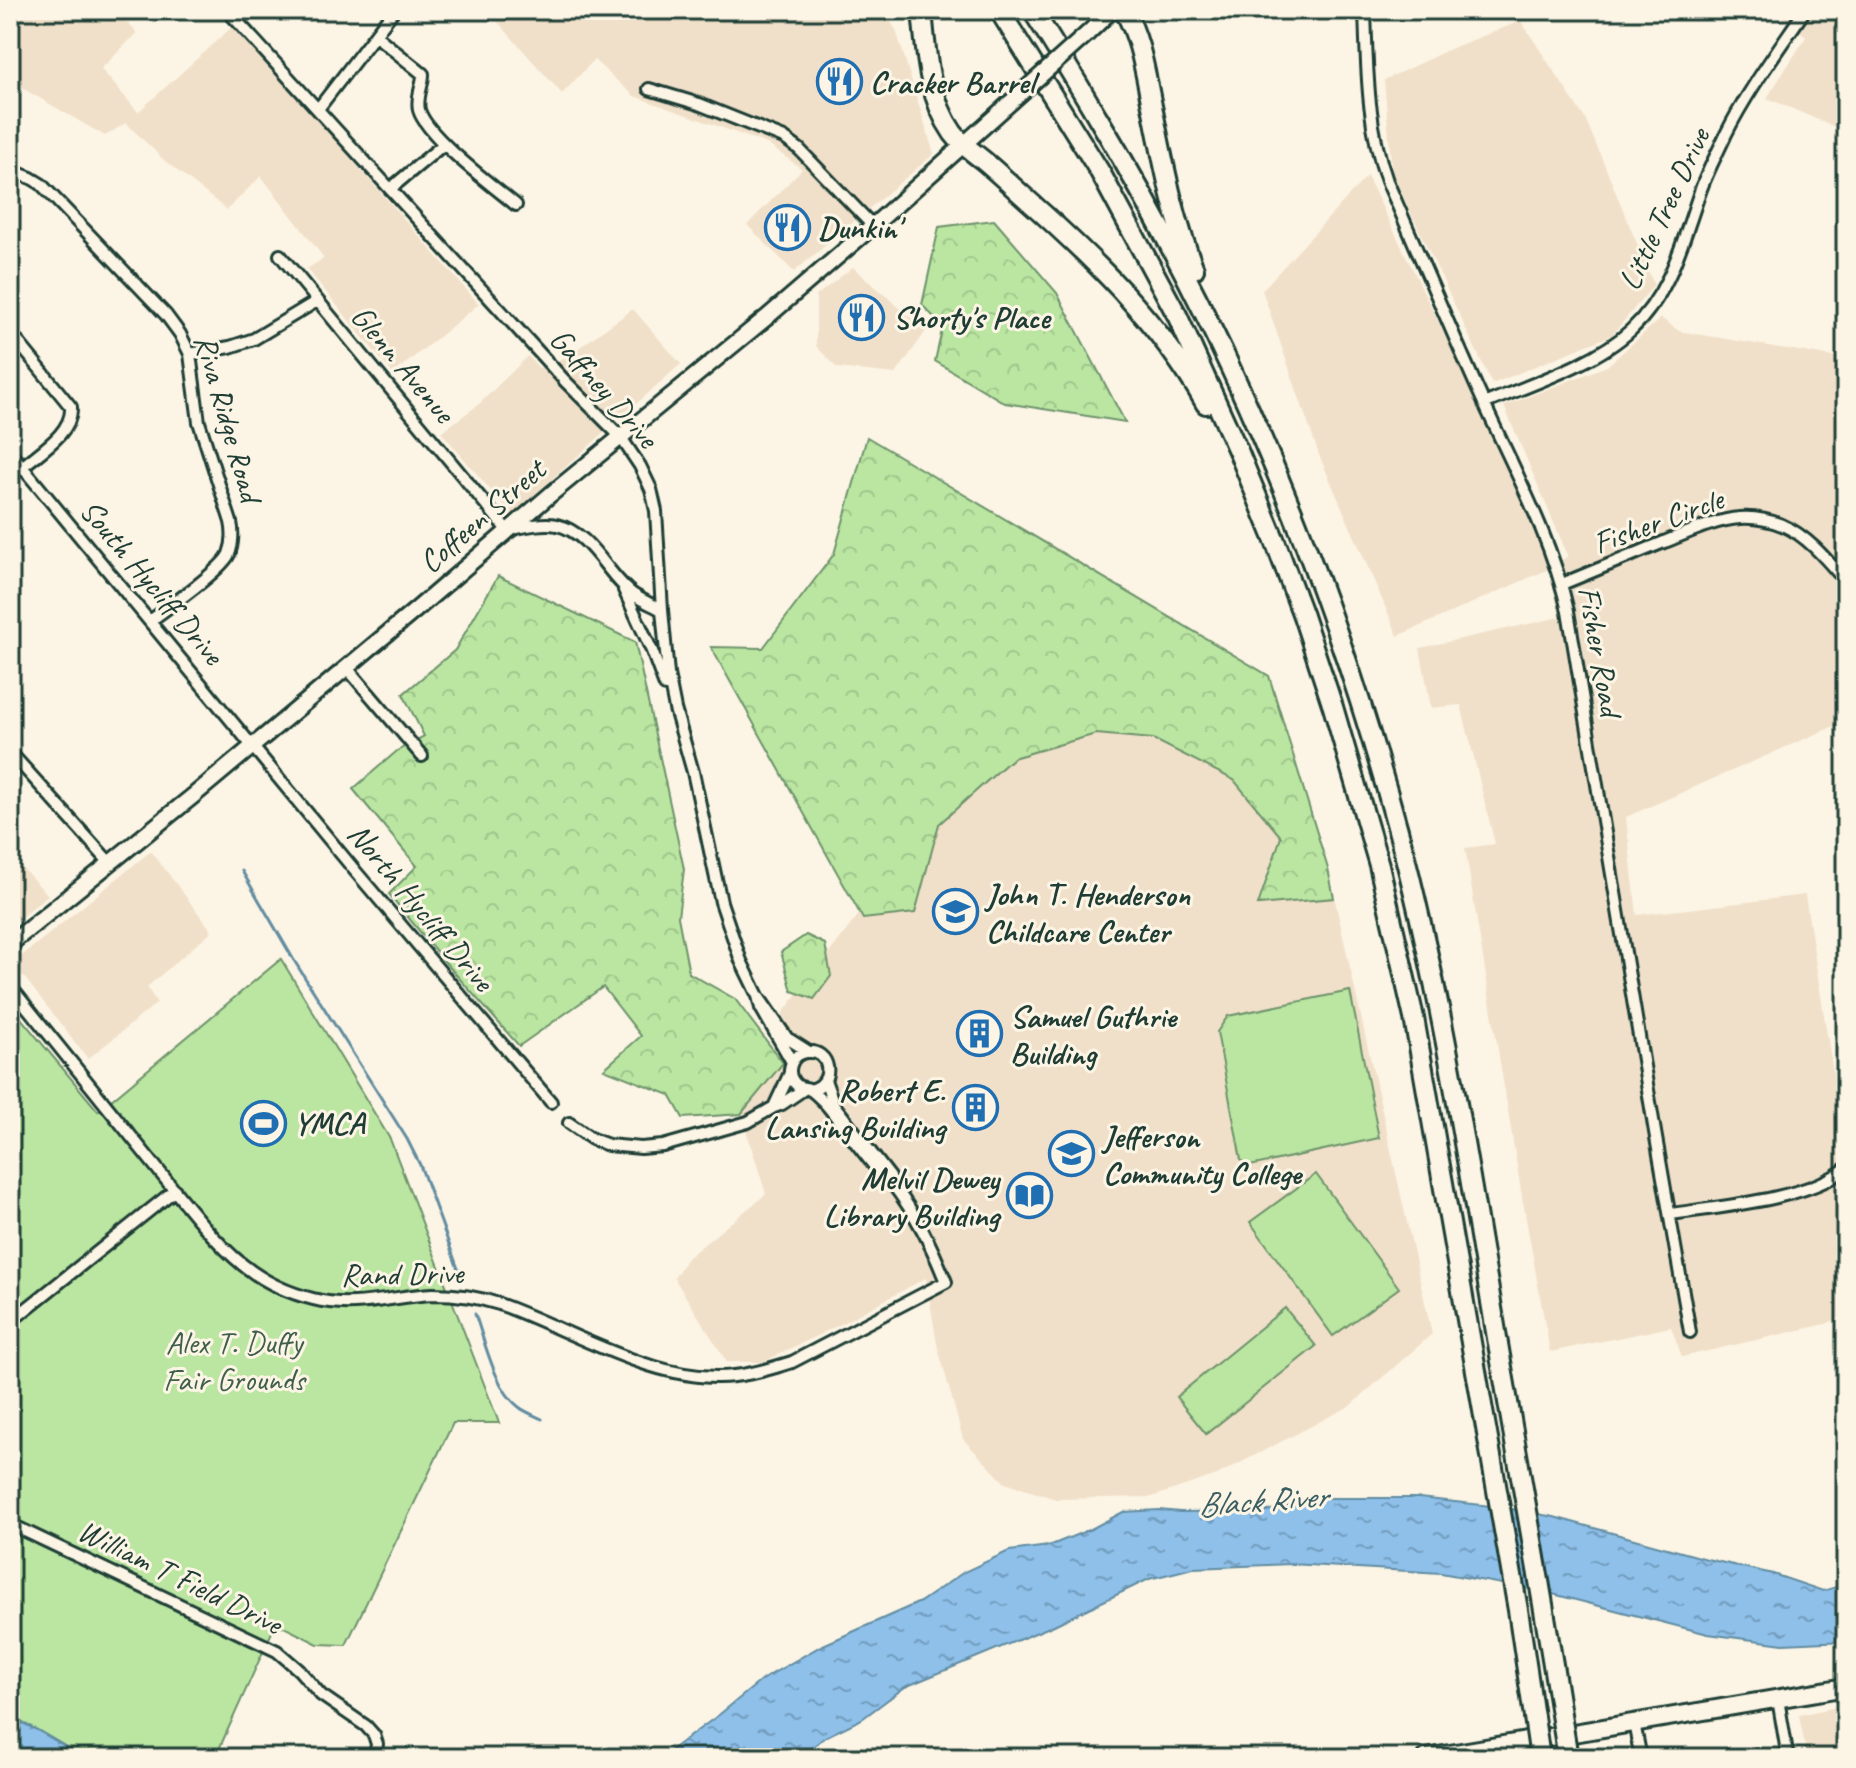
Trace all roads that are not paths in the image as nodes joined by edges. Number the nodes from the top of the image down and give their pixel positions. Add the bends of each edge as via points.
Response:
1 (227, 10) edge
2 (394, 10) edge
3 (922, 10) edge
4 (999, 10) edge
5 (1032, 10) edge
6 (1112, 10) edge
7 (1124, 10) edge
8 (1365, 10) edge
9 (1805, 10) edge
10 (375, 35) junction
11 (649, 89) dead end
12 (318, 109) junction
13 (444, 144) junction
14 (964, 146) junction
15 (10, 170) edge
16 (390, 189) junction
17 (516, 205) dead end
18 (873, 226) junction
19 (280, 255) dead end
20 (317, 301) junction
21 (10, 332) edge
22 (190, 354) junction
23 (1484, 404) junction
24 (1249, 409) junction
25 (620, 436) junction
26 (10, 452) edge
27 (22, 467) junction
28 (1251, 480) junction
29 (507, 530) junction
30 (617, 578) junction
31 (1846, 582) edge
32 (1562, 584) junction
33 (662, 610) junction
34 (150, 621) junction
35 (347, 668) junction
36 (675, 709) junction
37 (253, 746) junction
38 (10, 752) edge
39 (422, 756) dead end
40 (110, 863) junction
41 (10, 944) edge
42 (10, 986) edge
43 (758, 996) junction
44 (809, 1052) junction
45 (791, 1068) junction
46 (825, 1080) junction
47 (807, 1089) junction
48 (551, 1102) dead end
49 (774, 1107) junction
50 (569, 1123) dead end
51 (1846, 1168) edge
52 (891, 1182) junction
53 (175, 1190) junction
54 (1671, 1214) junction
55 (10, 1322) edge
56 (1690, 1332) dead end
57 (10, 1524) edge
58 (1846, 1687) edge
59 (1778, 1699) junction
60 (1634, 1723) junction
61 (375, 1758) edge
62 (1426, 1758) edge
63 (1540, 1758) edge
64 (1568, 1758) edge
65 (1641, 1758) edge
66 (1788, 1758) edge

1 - 12 street, Gaffney Drive
2 - 10 street
3 - 14 highway via 936,101
4 - 28 highway via 1118,204 1177,315
5 - 24 highway via 1121,156
6 - 14 main road, Coffeen Street, bridge
7 - 24 highway via 1147,78 1185,246 1238,368
8 - 23 street, Fisher Road via 1378,155
9 - 23 street, Little Tree Drive via 1728,130 1661,293 1632,330 1597,356
10 - 12 street
10 - 13 street via 423,74 419,109
11 - 18 street via 784,138
12 - 16 street, Gaffney Drive
13 - 16 street
13 - 17 street
14 - 18 main road, Coffeen Street
14 - 28 highway via 1022,194 1142,313 1188,375
15 - 22 street, Riva Ridge Road via 41,184 166,315
16 - 25 street, Gaffney Drive
18 - 25 main road, Coffeen Street
19 - 20 street
20 - 22 street, Glenn Avenue via 254,339
20 - 29 street, Glenn Avenue
21 - 27 street via 71,407 68,424
22 - 34 street, Riva Ridge Road via 199,422 231,522 231,541 227,558
23 - 32 street, Fisher Road
24 - 64 highway, bridge via 1344,652 1402,845 1429,958
25 - 29 main road, Coffeen Street
25 - 33 street, Gaffney Drive via 651,489
26 - 27 street, South Hycliff Drive
27 - 34 street, South Hycliff Drive
28 - 63 highway, bridge via 1333,707 1379,865 1414,1018
29 - 30 street via 535,525 570,530
29 - 35 main road, Coffeen Street
30 - 33 street via 632,594
30 - 36 street
31 - 32 street, Fisher Circle via 1785,526 1745,517 1695,530
32 - 54 street, Fisher Road
33 - 36 street, Gaffney Drive
34 - 37 street, South Hycliff Drive
35 - 37 main road, Coffeen Street
35 - 39 street
36 - 43 street, Gaffney Drive via 721,902
37 - 40 main road, Coffeen Street
37 - 48 street, North Hycliff Drive
38 - 40 street
40 - 41 main road, Coffeen Street
42 - 53 street, Rand Drive
43 - 44 street, Gaffney Drive via 787,1038
43 - 45 street, Gaffney Drive
44 - 45 street via 799,1054
44 - 46 street via 825,1061
45 - 47 street via 795,1083
45 - 49 street
46 - 47 street
46 - 52 street via 834,1105
47 - 49 street
47 - 52 street
49 - 50 street via 748,1122 641,1148 608,1145
51 - 54 street via 1788,1194
52 - 53 street, Rand Drive via 922,1227 946,1282 792,1362 731,1377 670,1371 469,1296 433,1294 352,1304 282,1289 227,1251
53 - 55 street
54 - 56 street, Fisher Road
57 - 61 street, William T Field Drive via 277,1651 321,1695 366,1726 377,1744
58 - 59 main road
59 - 60 main road
59 - 66 street
60 - 62 main road
60 - 65 street

